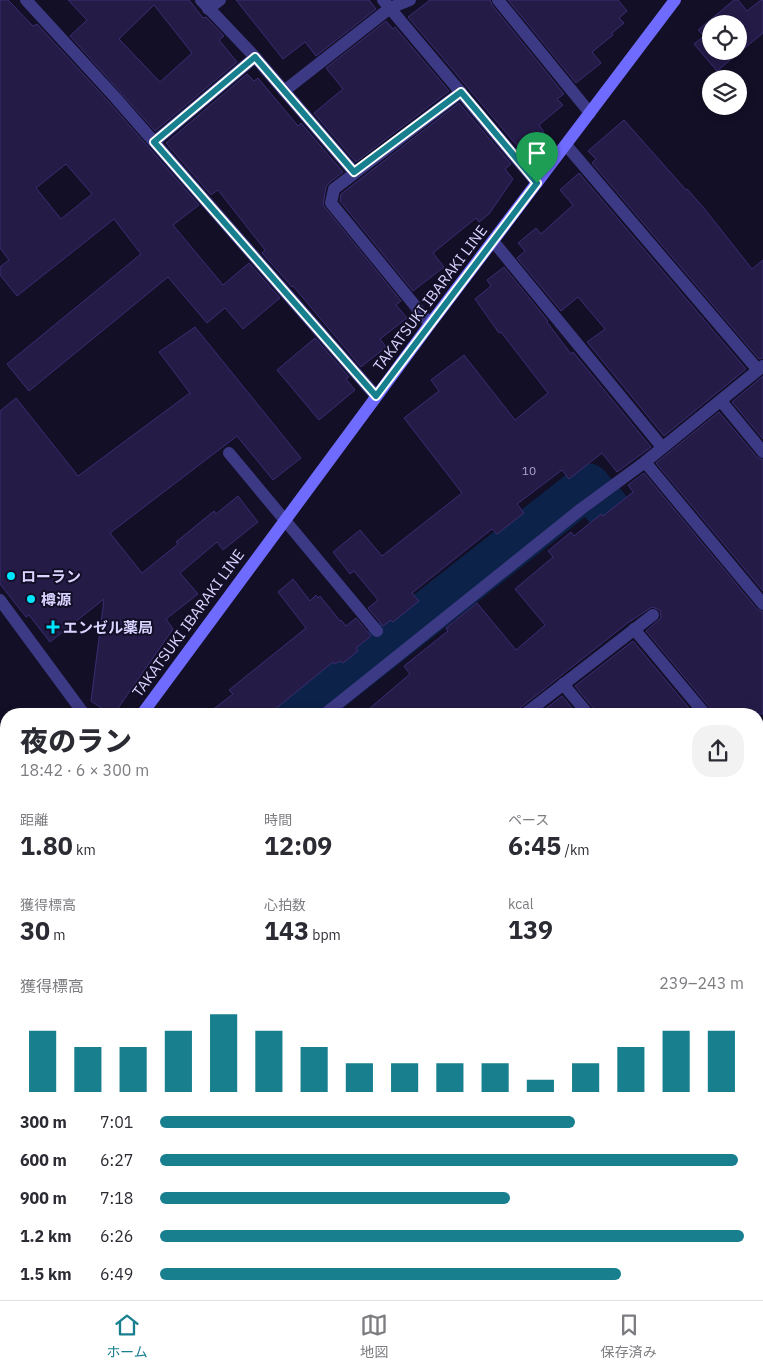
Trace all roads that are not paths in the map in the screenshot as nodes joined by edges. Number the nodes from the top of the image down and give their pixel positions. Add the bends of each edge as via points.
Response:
1 (26, 0) edge
2 (220, 0) edge
3 (410, 0) edge
4 (498, 0) edge
5 (675, 0) edge
6 (204, 4) edge
7 (386, 4) edge
8 (255, 57) junction
9 (284, 91) junction
10 (461, 92) junction
11 (590, 113) junction
12 (154, 142) junction
13 (566, 145) junction
14 (354, 172) junction
15 (537, 183) junction
16 (493, 241) junction
17 (430, 324) junction
18 (760, 368) edge
19 (376, 396) junction
20 (721, 401) junction
21 (662, 447) junction
22 (763, 452) edge
23 (229, 453) dead end
24 (644, 462) junction
25 (284, 520) junction
26 (0, 600) edge
27 (763, 604) edge
28 (653, 615) dead end
29 (634, 629) junction
30 (377, 631) dead end
31 (563, 684) junction
32 (80, 708) edge
33 (146, 708) edge
34 (332, 708) edge
35 (533, 708) edge
36 (583, 708) edge
37 (700, 708) edge

1 - 12 street
2 - 6 street
3 - 7 street
4 - 11 street
5 - 11 main road, TAKATSUKI IBARAKI LINE
6 - 8 street
7 - 9 street
7 - 10 street
8 - 9 street
8 - 12 street
9 - 14 street
10 - 14 street
10 - 15 street
11 - 13 main road, TAKATSUKI IBARAKI LINE
12 - 19 street
13 - 15 main road, TAKATSUKI IBARAKI LINE
13 - 18 street
14 - 17 street via 334,189 331,203
15 - 16 main road, TAKATSUKI IBARAKI LINE
16 - 17 main road, TAKATSUKI IBARAKI LINE
16 - 21 street
17 - 19 main road, TAKATSUKI IBARAKI LINE
18 - 20 street
19 - 25 main road, TAKATSUKI IBARAKI LINE
20 - 21 street
20 - 22 street
21 - 24 street
23 - 25 street
24 - 27 street
24 - 34 street via 581,508
25 - 30 street
25 - 33 main road, TAKATSUKI IBARAKI LINE
26 - 32 street
28 - 29 street
29 - 31 street
29 - 37 street
31 - 35 street
31 - 36 street

